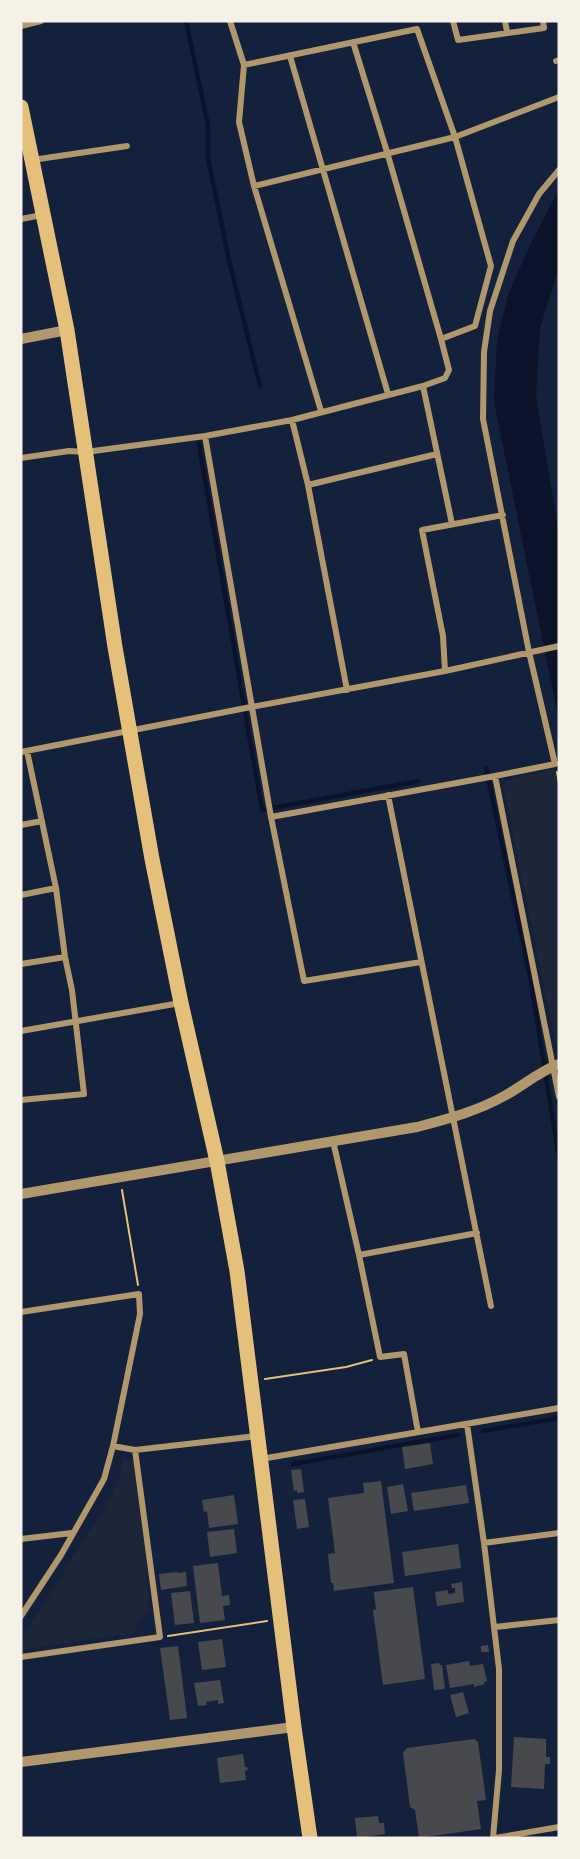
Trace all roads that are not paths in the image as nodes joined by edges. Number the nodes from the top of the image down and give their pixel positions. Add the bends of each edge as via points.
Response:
1 (40, 21) edge
2 (230, 21) edge
3 (453, 21) edge
4 (505, 21) edge
5 (543, 21) edge
6 (21, 26) edge
7 (507, 32) junction
8 (353, 42) junction
9 (290, 56) junction
10 (244, 65) junction
11 (559, 97) edge
12 (21, 107) edge
13 (455, 137) junction
14 (127, 146) dead end
15 (387, 152) junction
16 (32, 160) junction
17 (324, 168) junction
18 (559, 170) edge
19 (254, 186) junction
20 (43, 214) junction
21 (21, 219) edge
22 (67, 330) junction
23 (21, 339) edge
24 (441, 339) junction
25 (423, 386) junction
26 (388, 394) junction
27 (321, 411) junction
28 (292, 420) junction
29 (205, 435) junction
30 (86, 452) junction
31 (437, 454) junction
32 (21, 458) edge
33 (308, 485) junction
34 (503, 515) junction
35 (452, 524) junction
36 (559, 646) edge
37 (529, 652) junction
38 (445, 671) junction
39 (347, 690) junction
40 (251, 707) junction
41 (130, 730) junction
42 (24, 752) edge
43 (495, 776) junction
44 (388, 795) junction
45 (272, 817) junction
46 (42, 821) junction
47 (21, 825) edge
48 (56, 888) junction
49 (21, 895) edge
50 (64, 957) junction
51 (422, 962) junction
52 (21, 964) edge
53 (181, 1003) junction
54 (76, 1023) junction
55 (21, 1031) edge
56 (556, 1065) edge
57 (559, 1096) edge
58 (21, 1100) edge
59 (453, 1118) junction
60 (333, 1141) junction
61 (217, 1161) junction
62 (21, 1194) edge
63 (477, 1233) junction
64 (359, 1255) junction
65 (491, 1306) dead end
66 (21, 1312) edge
67 (559, 1408) edge
68 (467, 1424) junction
69 (418, 1432) junction
70 (257, 1436) junction
71 (113, 1446) junction
72 (135, 1450) junction
73 (260, 1459) junction
74 (72, 1533) junction
75 (559, 1533) edge
76 (21, 1539) edge
77 (484, 1543) junction
78 (21, 1616) edge
79 (559, 1620) edge
80 (495, 1628) junction
81 (21, 1657) edge
82 (294, 1727) junction
83 (21, 1762) edge
84 (559, 1827) edge
85 (310, 1838) edge
86 (494, 1838) edge

1 - 6 street
2 - 10 street
3 - 7 street via 458,40
4 - 7 street
5 - 7 street via 544,28
8 - 9 street
8 - 13 street via 417,29
8 - 15 street
9 - 10 street
9 - 17 street
10 - 19 street via 239,122
11 - 13 street
12 - 16 highway
13 - 15 street
13 - 24 street via 491,266 475,326
14 - 16 street
15 - 17 street
15 - 24 street
16 - 20 highway
17 - 19 street
17 - 26 street
18 - 34 street via 539,194 513,241 490,310 484,352 483,419
19 - 27 street
20 - 21 street
20 - 22 highway
22 - 23 street
22 - 30 highway
24 - 25 street via 449,370 445,378
25 - 26 street
25 - 31 street
26 - 27 street
27 - 28 street
28 - 29 street
28 - 33 street
29 - 30 street
29 - 40 street
30 - 32 street
30 - 41 highway
31 - 33 street
31 - 35 street
33 - 39 street
34 - 35 street
34 - 37 street
35 - 38 street via 422,530 443,636
36 - 37 street
37 - 38 street
37 - 43 street via 555,764
38 - 39 street
39 - 40 street
40 - 41 street
40 - 45 street
41 - 42 street
41 - 53 highway
42 - 46 street
43 - 44 street
43 - 56 street
44 - 45 street
44 - 51 street
45 - 51 street via 304,981
46 - 47 street
46 - 48 street
48 - 49 street
48 - 50 street
50 - 52 street
50 - 54 street
51 - 59 street
53 - 54 street
53 - 61 highway
54 - 55 street
54 - 58 street via 84,1094
56 - 57 street
56 - 59 street via 506,1095
59 - 60 street
59 - 63 street
60 - 61 street
60 - 64 street
61 - 62 street
61 - 70 highway via 237,1271
63 - 64 street
63 - 65 street
64 - 69 street via 380,1357 404,1354
66 - 71 street via 139,1294 140,1314
67 - 68 street
68 - 69 street
68 - 77 street
69 - 73 street
70 - 72 street
70 - 73 highway
71 - 72 street
71 - 74 street via 104,1479
72 - 81 street via 160,1637
73 - 82 highway
74 - 76 street
74 - 78 street
75 - 77 street
77 - 80 street
79 - 80 street
80 - 86 street via 499,1770
82 - 83 street
82 - 85 highway
84 - 86 street

